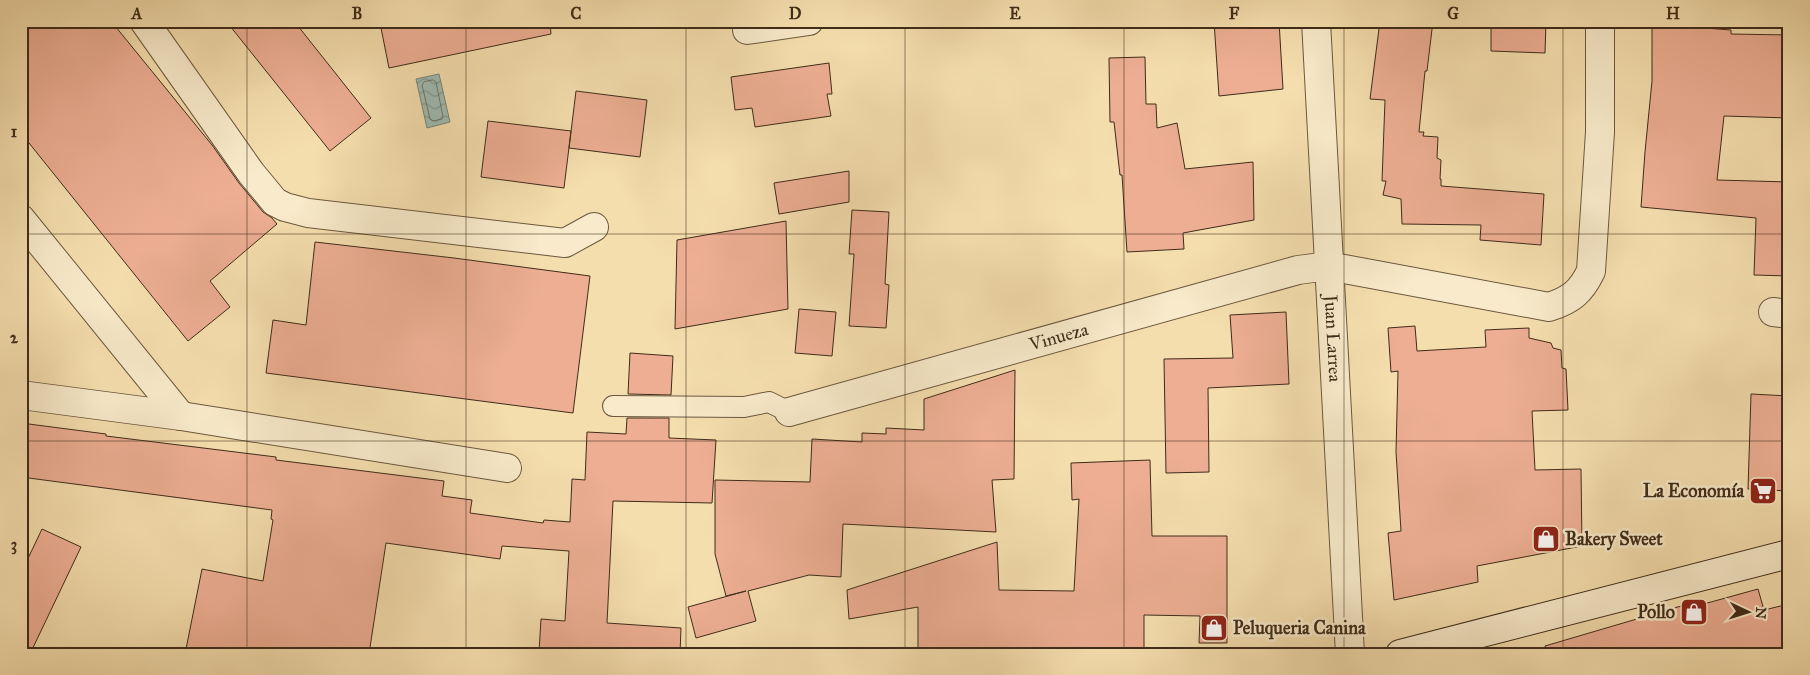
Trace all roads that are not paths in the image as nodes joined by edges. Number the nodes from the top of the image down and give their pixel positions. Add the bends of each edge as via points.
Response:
1 (144, 21) edge
2 (809, 21) edge
3 (1316, 21) edge
4 (1600, 21) edge
5 (747, 30) dead end
6 (21, 220) edge
7 (594, 227) dead end
8 (1328, 266) junction
9 (21, 395) edge
10 (613, 406) dead end
11 (789, 412) joint
12 (181, 416) junction
13 (507, 468) dead end
14 (1789, 554) edge
15 (1350, 654) edge
16 (1400, 654) edge

1 - 7 street via 251,173 275,202 285,207 308,213 565,243
2 - 5 street
3 - 8 street, Juan Larrea
4 - 8 street, Vinueza via 1600,132 1591,271 1576,294 1549,308
6 - 12 street
8 - 11 street, Vinueza via 1298,270
8 - 15 street, Juan Larrea
9 - 12 street
10 - 11 lane via 744,407 769,402
12 - 13 street
14 - 16 street

